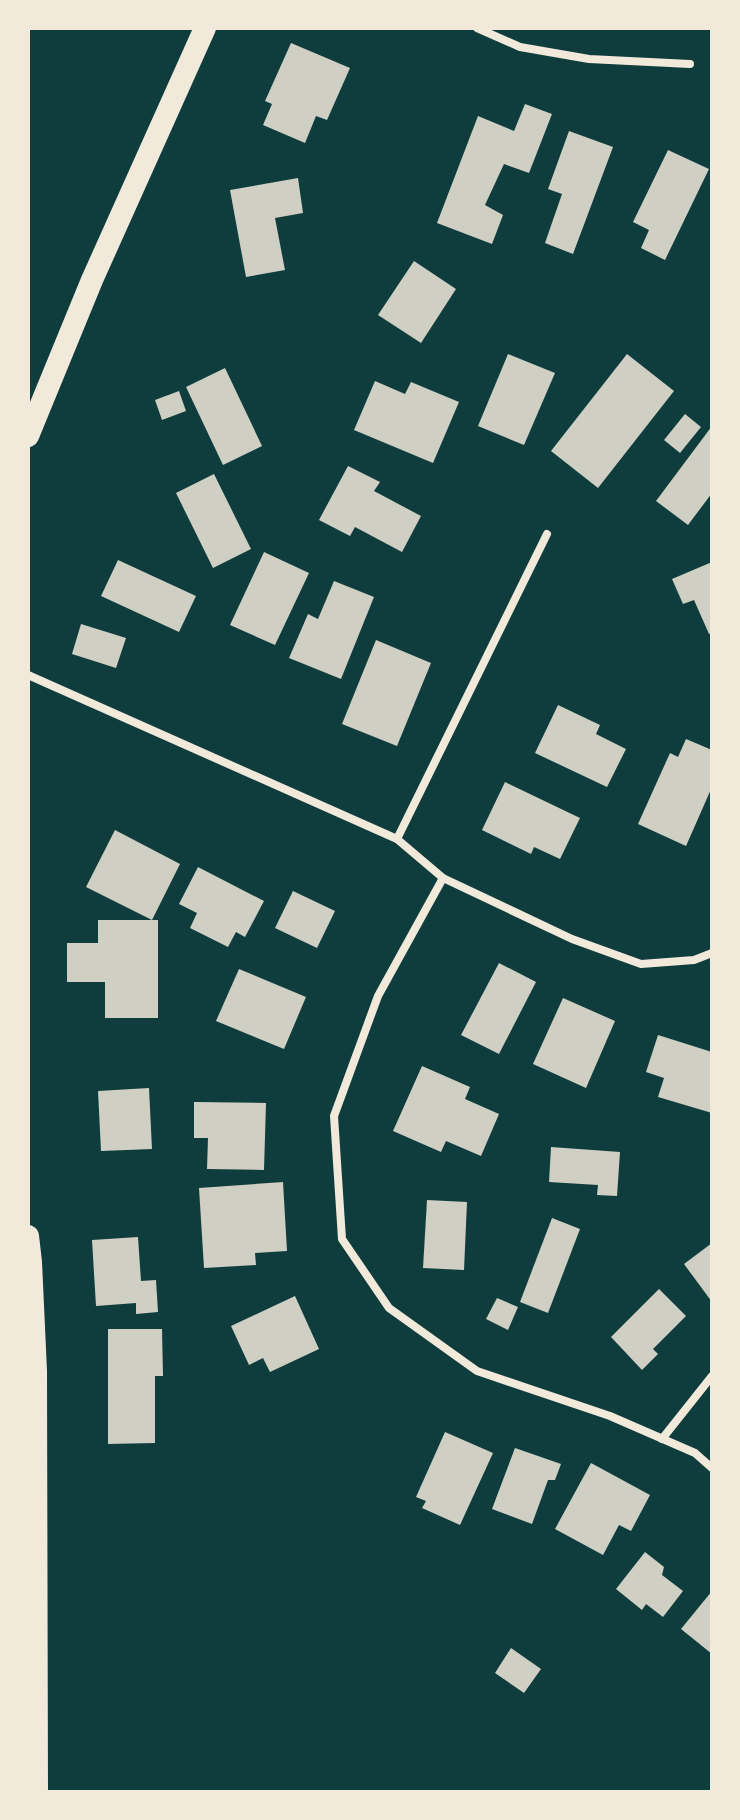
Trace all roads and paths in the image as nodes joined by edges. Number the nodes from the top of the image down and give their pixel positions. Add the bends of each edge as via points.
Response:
1 (205, 28) edge
2 (477, 28) edge
3 (690, 64) dead end
4 (28, 436) edge
5 (547, 534) dead end
6 (28, 675) edge
7 (397, 839) junction
8 (443, 878) junction
9 (712, 953) edge
10 (28, 1236) edge
11 (712, 1376) edge
12 (662, 1439) junction
13 (712, 1468) edge
14 (37, 1792) edge

1 - 4 highway
2 - 3 street via 520,47 589,59
5 - 7 street
6 - 7 street
7 - 8 street
8 - 9 street via 572,939 641,964 694,960
8 - 12 street via 378,996 334,1116 342,1239 389,1308 477,1371
10 - 14 highway via 36,1371
11 - 12 street
12 - 13 street via 695,1453

